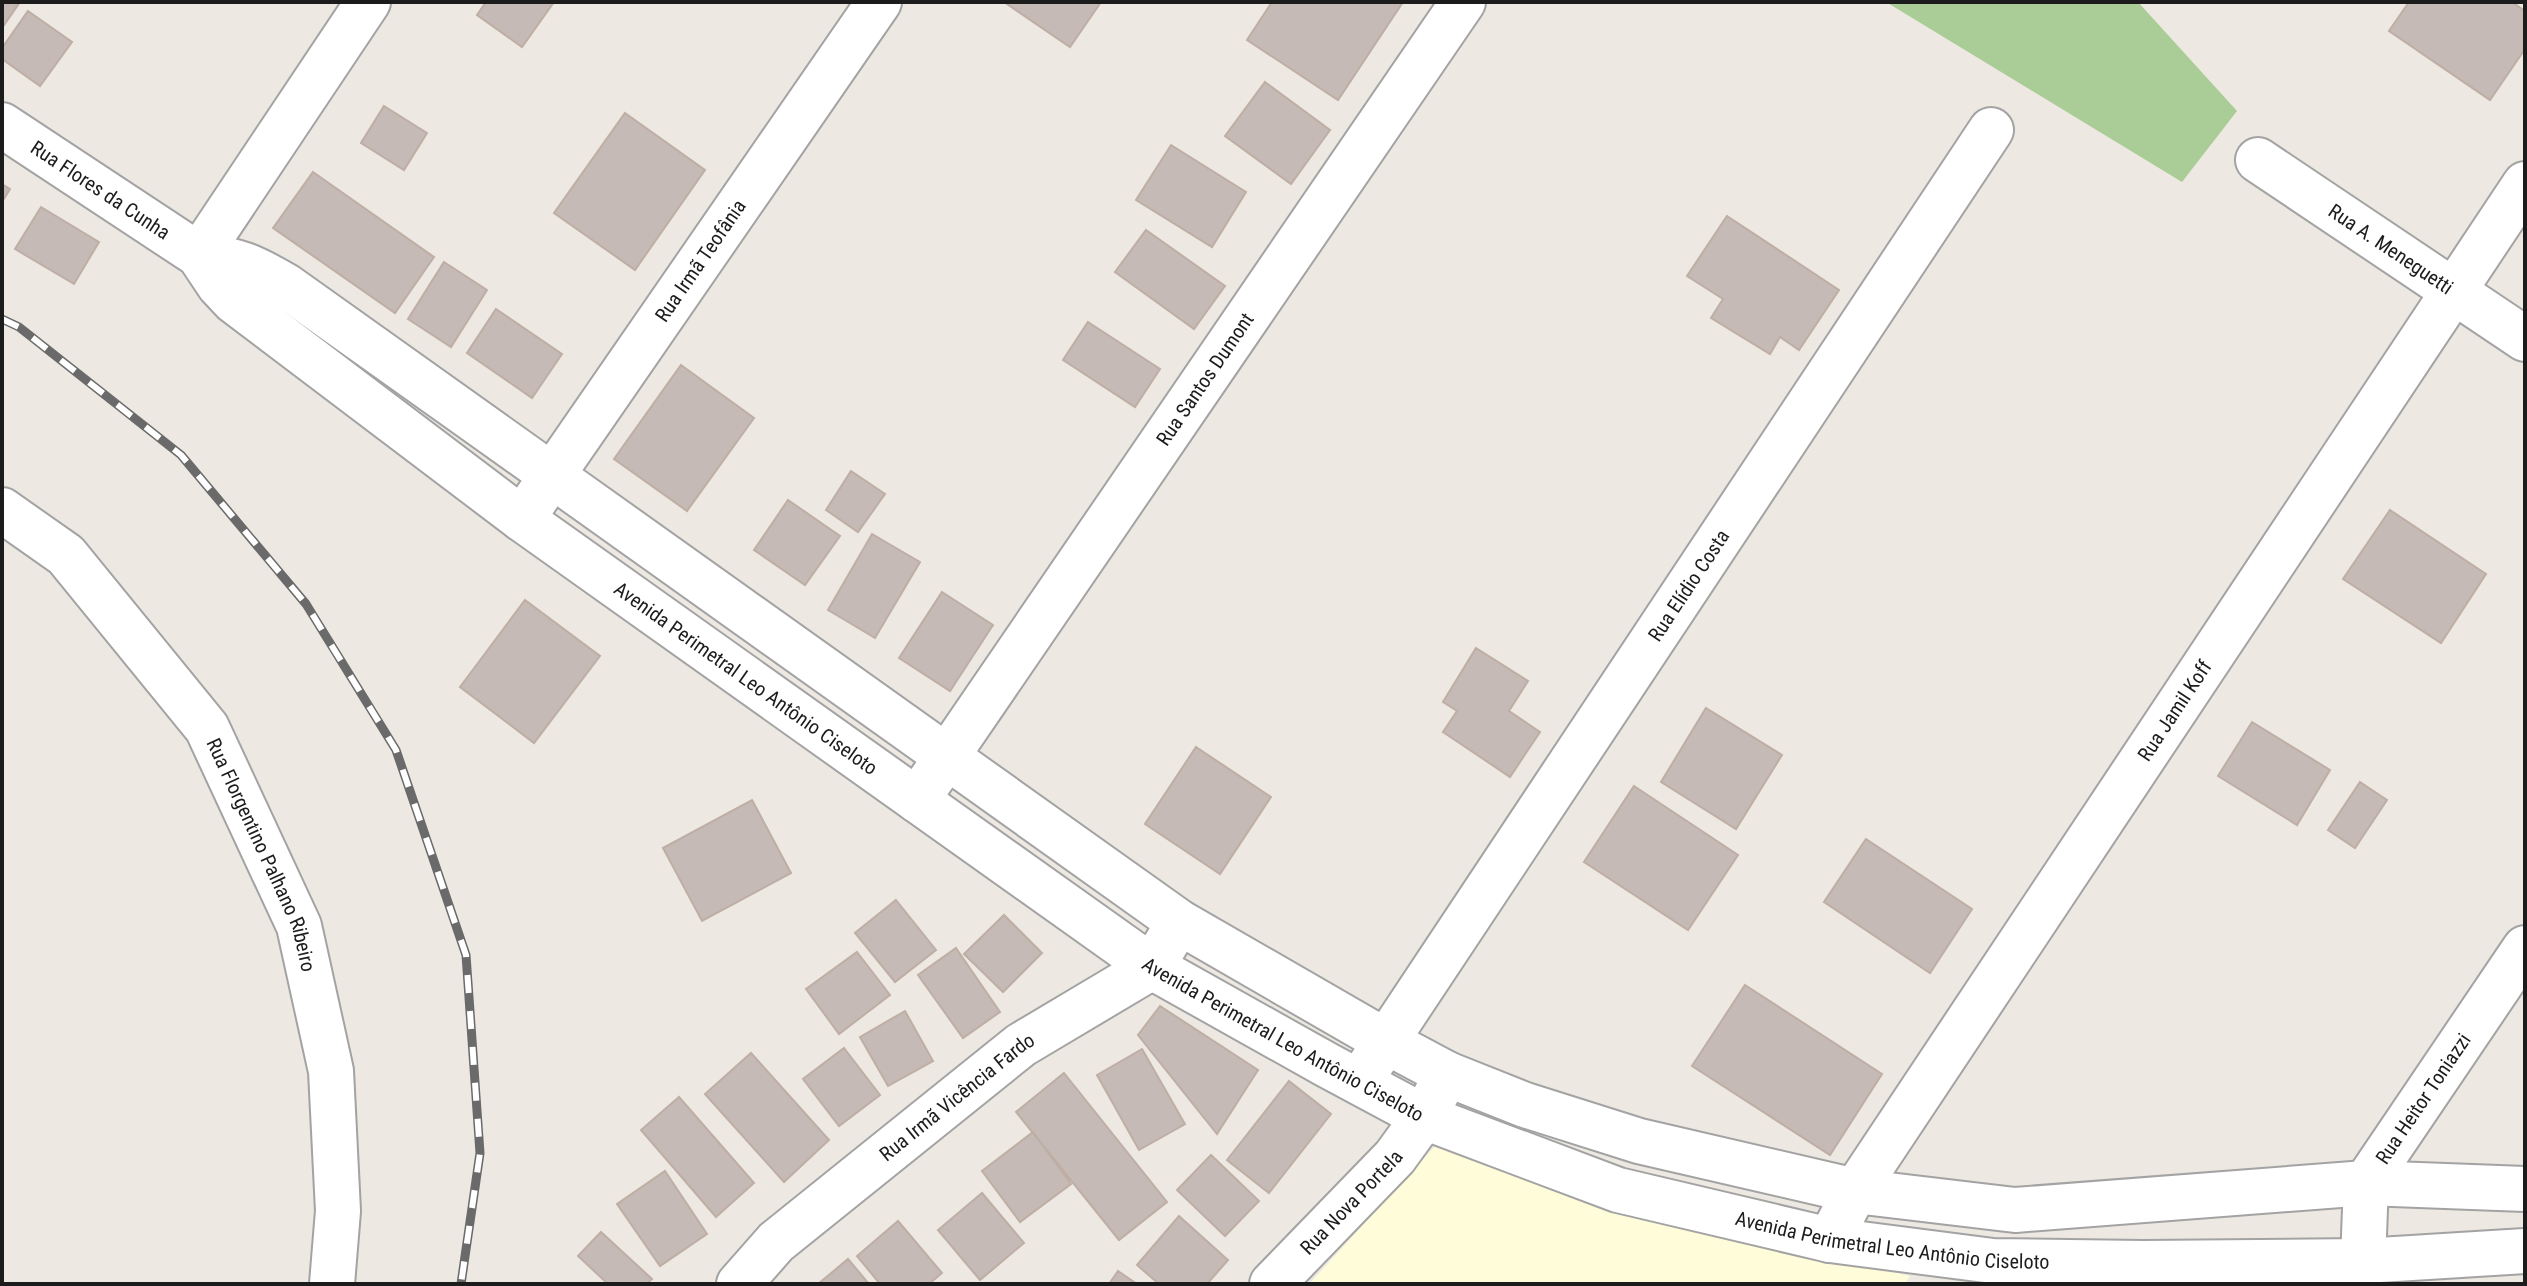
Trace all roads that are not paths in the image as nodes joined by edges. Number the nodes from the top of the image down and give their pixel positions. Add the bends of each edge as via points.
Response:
1 (368, 2) edge
2 (879, 2) edge
3 (1463, 2) edge
4 (2, 125) edge
5 (1991, 130) dead end
6 (2258, 160) dead end
7 (2525, 184) edge
8 (199, 255) junction
9 (245, 285) junction
10 (2454, 293) junction
11 (2525, 339) edge
12 (552, 476) junction
13 (2, 510) edge
14 (522, 519) junction
15 (947, 757) junction
16 (917, 800) junction
17 (1179, 922) junction
18 (2525, 948) edge
19 (1152, 967) junction
20 (1387, 1042) junction
21 (1447, 1074) junction
22 (1359, 1082) junction
23 (1424, 1117) junction
24 (2366, 1183) junction
25 (2525, 1189) edge
26 (1855, 1191) junction
27 (1830, 1240) junction
28 (2525, 1251) edge
29 (2363, 1261) junction
30 (332, 1284) edge
31 (739, 1284) edge
32 (1272, 1284) edge

1 - 8 street
2 - 12 street, Rua Irmã Teofânia
3 - 15 street, Rua Santos Dumont
4 - 8 street, Rua Flores da Cunha
5 - 20 street, Rua Elídio Costa
6 - 10 street, Rua A. Meneguetti
7 - 10 street, Rua Jamil Koff
8 - 9 street, Rua Flores da Cunha via 233,260
9 - 12 street, Avenida Perimetral Leo Antônio Ciseloto via 286,286
9 - 14 street, Avenida Perimetral Leo Antônio Ciseloto
10 - 11 street, Rua A. Meneguetti
10 - 26 street, Rua Jamil Koff
12 - 14 street, Rua Irmã Teofânia
12 - 15 street, Avenida Perimetral Leo Antônio Ciseloto
13 - 30 street, Rua Florgentino Palhano Ribeiro via 66,555 207,728 299,926 331,1071 338,1211
14 - 16 street, Avenida Perimetral Leo Antônio Ciseloto
15 - 16 street, Rua Santos Dumont
15 - 17 street, Avenida Perimetral Leo Antônio Ciseloto
16 - 19 street, Avenida Perimetral Leo Antônio Ciseloto
17 - 19 street, Rua Irmã Vicência Fardo
17 - 20 street, Avenida Perimetral Leo Antônio Ciseloto
18 - 24 street, Rua Heitor Toniazzi
19 - 22 street, Avenida Perimetral Leo Antônio Ciseloto
19 - 31 street, Rua Irmã Vicência Fardo via 1021,1045 776,1242
20 - 21 street, Avenida Perimetral Leo Antônio Ciseloto
20 - 22 street, Rua Elídio Costa
21 - 23 street, Rua Nova Portela
21 - 26 street, Avenida Perimetral Leo Antônio Ciseloto via 1639,1141
22 - 23 street, Avenida Perimetral Leo Antônio Ciseloto
23 - 27 street, Avenida Perimetral Leo Antônio Ciseloto via 1618,1190
23 - 32 street, Rua Nova Portela via 1395,1157
24 - 25 street, Avenida Perimetral Leo Antônio Ciseloto
24 - 26 street, Avenida Perimetral Leo Antônio Ciseloto via 2015,1210
24 - 29 street, Rua Heitor Toniazzi
26 - 27 street, Rua Jamil Koff
27 - 29 street, Avenida Perimetral Leo Antônio Ciseloto via 1993,1261
28 - 29 street, Avenida Perimetral Leo Antônio Ciseloto

